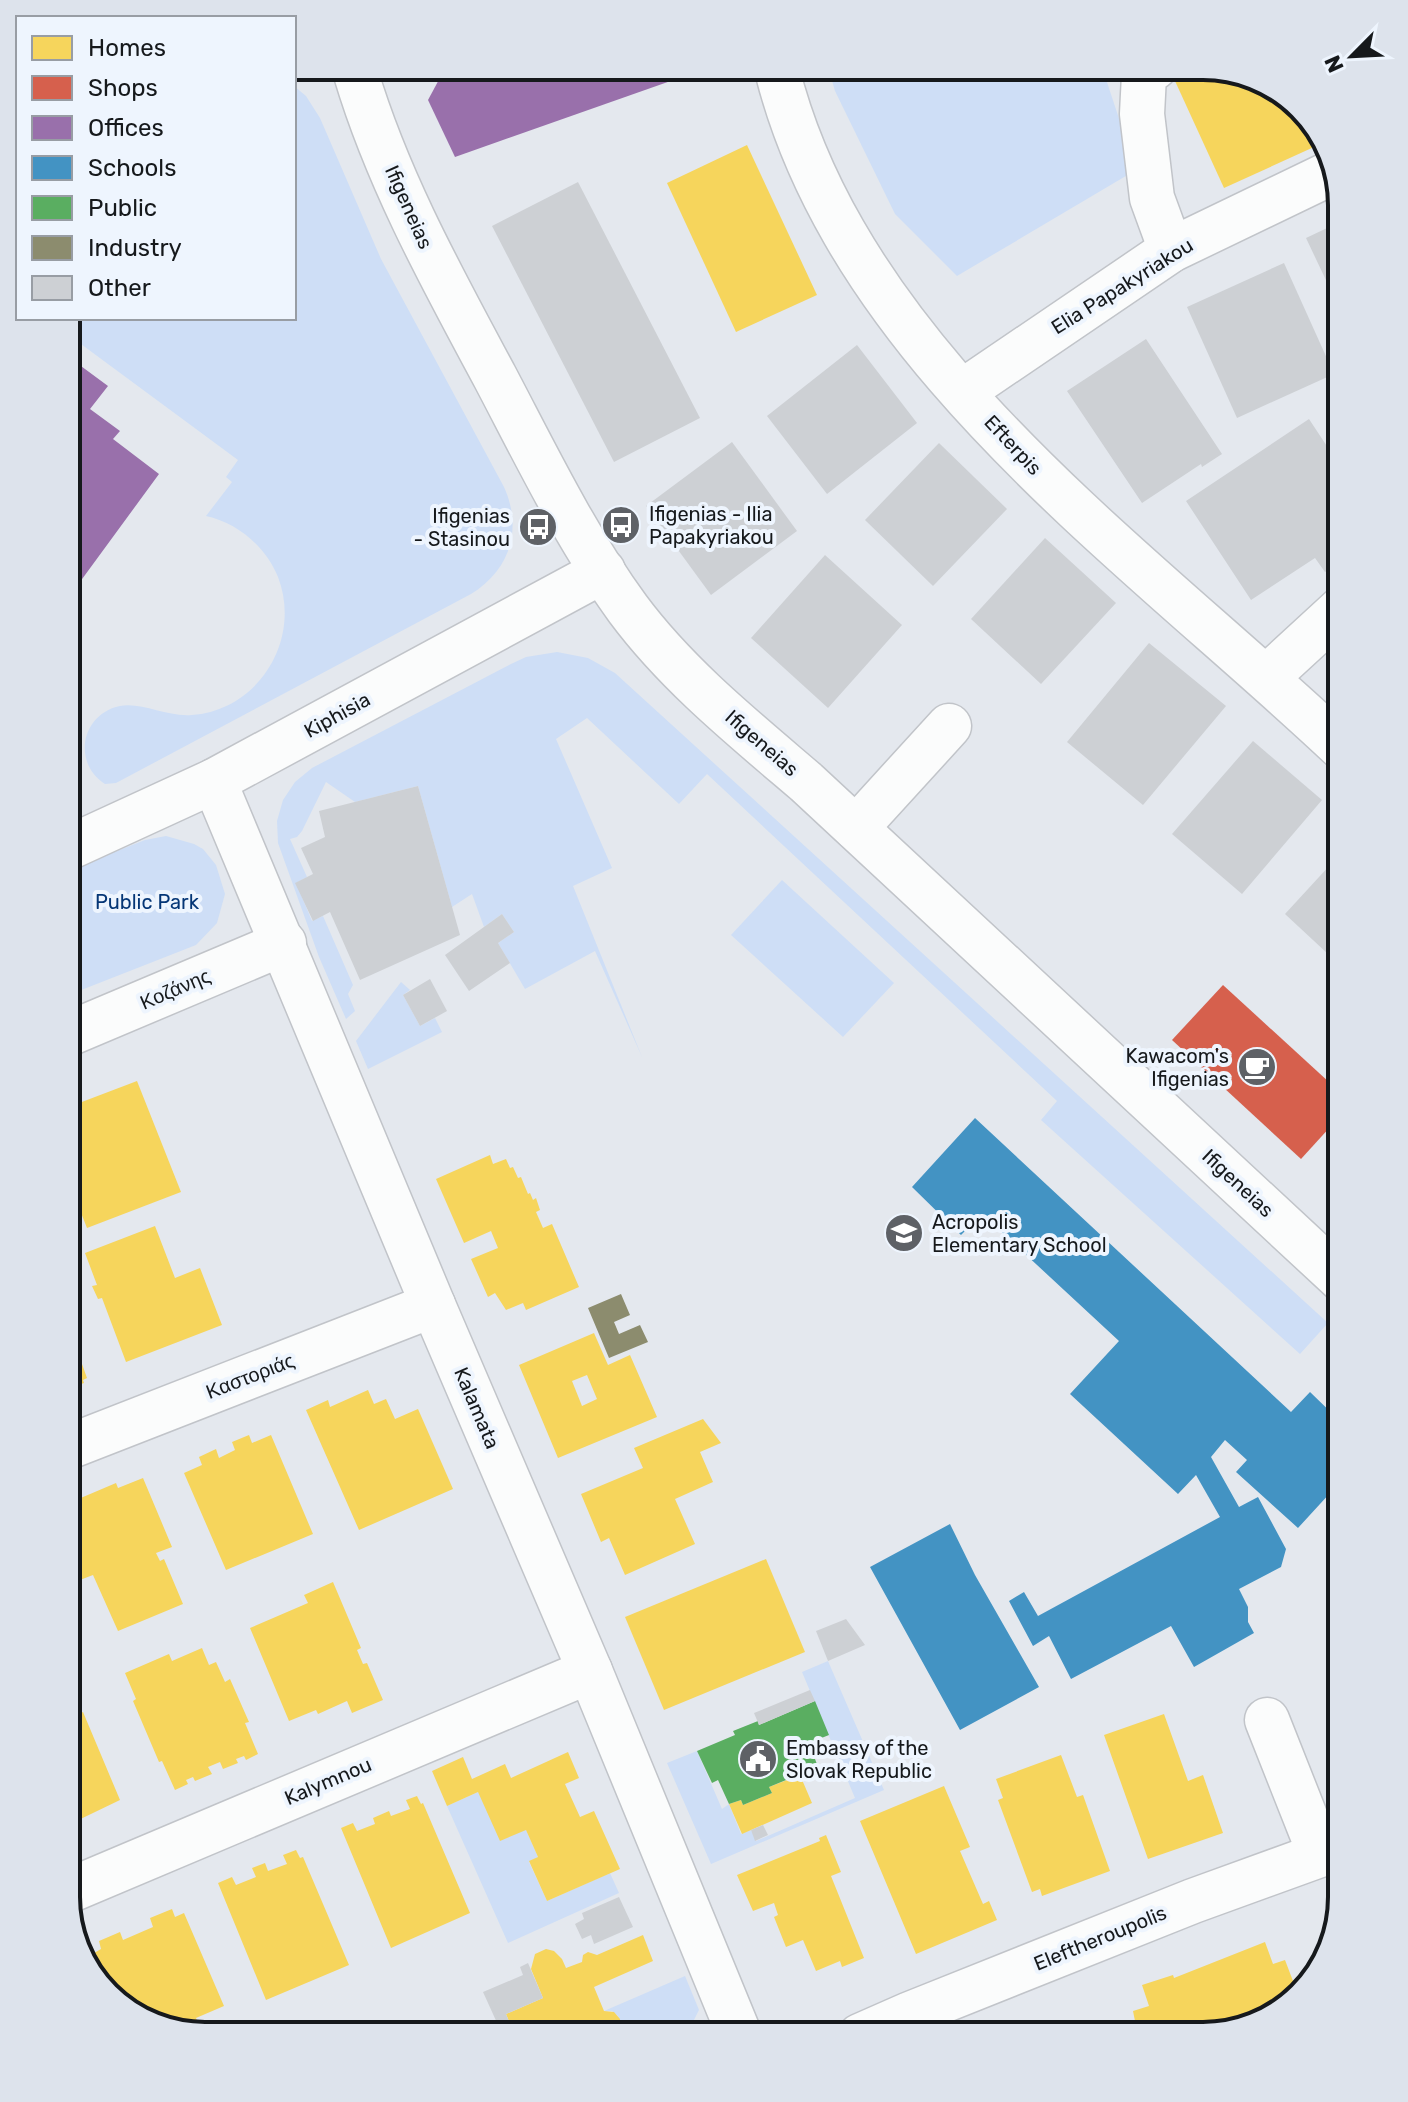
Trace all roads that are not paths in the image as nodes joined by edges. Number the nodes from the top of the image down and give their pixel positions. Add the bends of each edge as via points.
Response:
1 (358, 80) edge
2 (780, 80) edge
3 (1144, 80) edge
4 (1325, 176) edge
5 (1171, 250) junction
6 (962, 392) junction
7 (603, 571) junction
8 (1328, 621) edge
9 (1267, 677) junction
10 (949, 726) dead end
11 (1328, 735) edge
12 (214, 781) junction
13 (856, 828) junction
14 (80, 843) edge
15 (284, 943) junction
16 (80, 1029) edge
17 (1328, 1267) edge
18 (433, 1305) junction
19 (80, 1443) edge
20 (590, 1671) junction
21 (1267, 1720) dead end
22 (1328, 1844) edge
23 (1328, 1851) edge
24 (80, 1886) edge
25 (734, 2022) edge
26 (892, 2022) edge

1 - 7 street, Ifigeneias via 395,179 439,272
2 - 6 street, Efterpis via 807,159 843,231 882,295
3 - 5 street via 1142,114 1152,198
4 - 5 street, Elia Papakyriakou
5 - 6 street, Elia Papakyriakou
6 - 9 street, Efterpis via 1062,496
7 - 12 street, Kiphisia
7 - 13 street, Ifigeneias via 662,650
8 - 9 street
9 - 11 street, Efterpis
10 - 13 street
12 - 14 street, Kiphisia
12 - 15 street, Kalamata
13 - 17 street, Ifigeneias
15 - 16 street, Κοζάνης
15 - 18 street, Kalamata
18 - 19 street, Καστοριάς
18 - 20 street, Kalamata
20 - 24 street, Kalymnou
20 - 25 street, Kalamata
21 - 22 street
23 - 26 street, Eleftheroupolis

